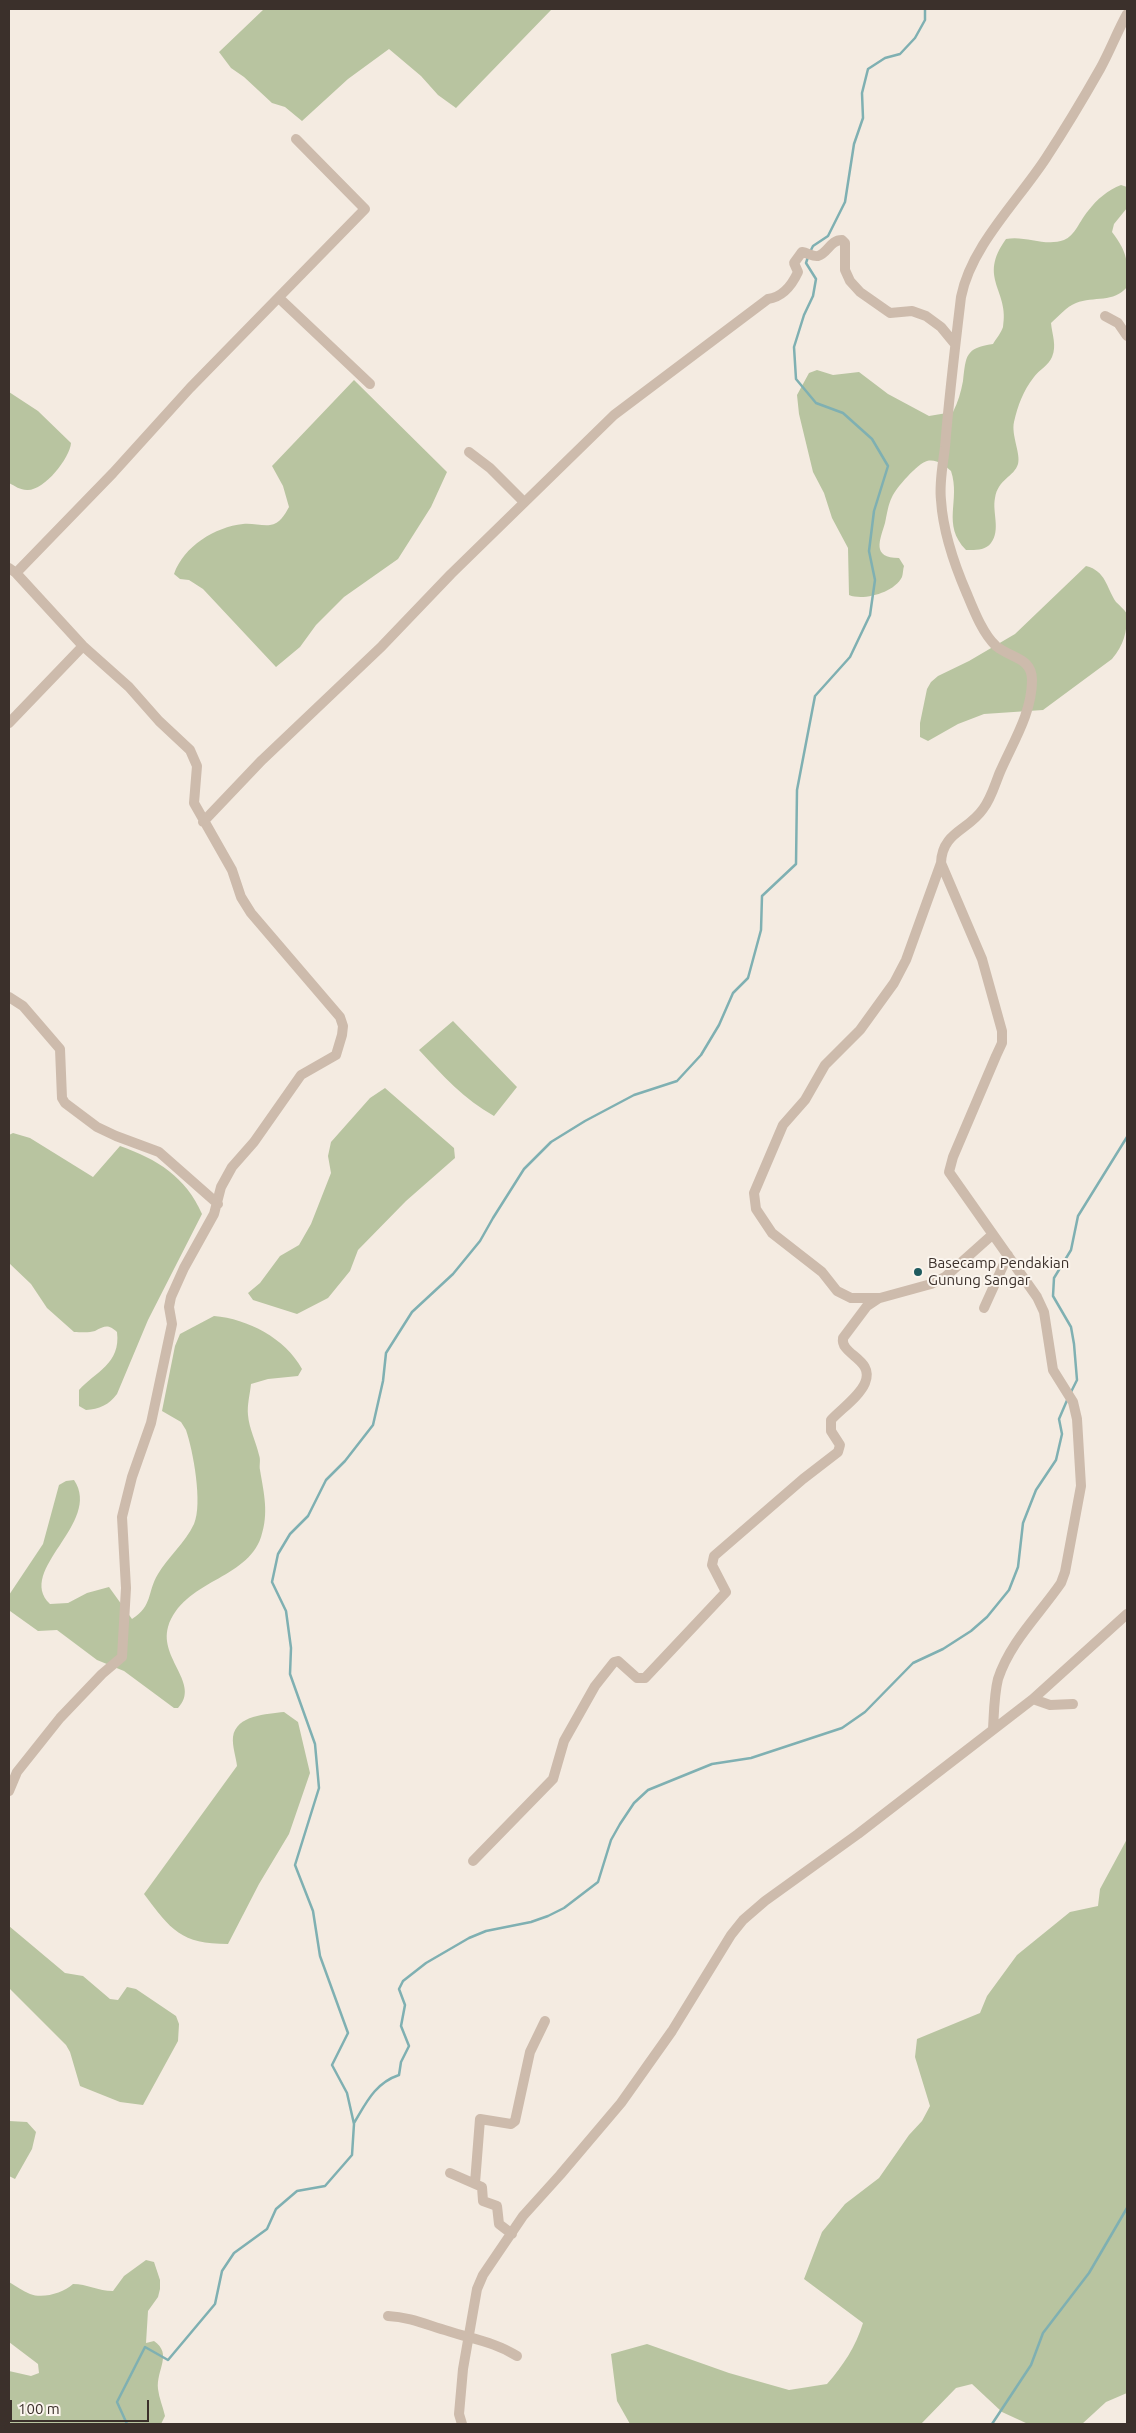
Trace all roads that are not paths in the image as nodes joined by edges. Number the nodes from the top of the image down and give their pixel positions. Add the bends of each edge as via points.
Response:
1 (1127, 14) edge
2 (296, 139) dead end
3 (279, 298) junction
4 (1105, 316) dead end
5 (1126, 333) edge
6 (955, 344) junction
7 (370, 384) dead end
8 (469, 452) dead end
9 (524, 502) junction
10 (12, 570) edge
11 (83, 646) junction
12 (9, 723) edge
13 (203, 822) junction
14 (941, 863) junction
15 (9, 997) edge
16 (218, 1204) junction
17 (992, 1235) junction
18 (1008, 1255) junction
19 (880, 1298) junction
20 (984, 1308) dead end
21 (1127, 1614) edge
22 (1034, 1699) junction
23 (1073, 1704) dead end
24 (993, 1729) junction
25 (9, 1791) edge
26 (473, 1861) dead end
27 (544, 2021) dead end
28 (450, 2173) dead end
29 (475, 2183) junction
30 (512, 2234) junction
31 (388, 2316) dead end
32 (470, 2336) junction
33 (517, 2356) dead end
34 (462, 2424) edge

1 - 6 street via 1071,119 968,270
2 - 3 street via 365,209
3 - 7 street
3 - 10 street via 190,388 113,473
4 - 5 street via 1118,323
6 - 9 street via 941,327 926,316 912,311 890,313 860,292 845,270 844,243 842,240 834,242 821,255 799,256 794,263 798,272 789,288 776,298 768,299 614,415
6 - 14 street via 940,498 946,537 967,593 989,636 998,647 1028,664 1032,679 1023,725 987,804 948,841 941,852
8 - 9 street
9 - 13 street
10 - 11 street
11 - 12 street
11 - 13 street via 129,687 159,722 190,750 197,766 193,800
13 - 16 street via 232,870 241,897 251,913 326,998 343,1026 336,1054 301,1075 232,1168 221,1187
14 - 17 street via 982,959 1001,1021 1002,1043 948,1169 950,1177
14 - 19 street via 900,972 872,1014 825,1065 805,1100 783,1125 754,1193 756,1209 772,1233 822,1272 837,1291 851,1298
15 - 16 street via 23,1006 60,1049 62,1098 65,1103 110,1133 159,1152
16 - 25 street via 171,1297 172,1324 151,1423 126,1495 122,1517 126,1588 124,1652 60,1718 17,1772
17 - 18 street
17 - 19 street via 945,1277
18 - 20 street
18 - 24 street via 1044,1312 1053,1370 1073,1402 1081,1486 1061,1583 1005,1660 998,1682
19 - 26 street via 867,1306 843,1338 844,1347 862,1362 866,1375 860,1390 831,1420 831,1432 840,1445 838,1452 712,1559 726,1592 644,1678 638,1680 618,1661 614,1662 595,1686 564,1742 553,1779
21 - 22 street
22 - 23 street via 1050,1704
22 - 24 street
24 - 30 street via 744,1920 621,2102 560,2176 534,2202
27 - 29 street via 530,2052 515,2121 511,2124 480,2119
28 - 29 street
29 - 30 street via 483,2189 483,2201 497,2206 499,2224
30 - 32 street via 477,2289
31 - 32 street
32 - 33 street
32 - 34 street via 463,2369 459,2414

